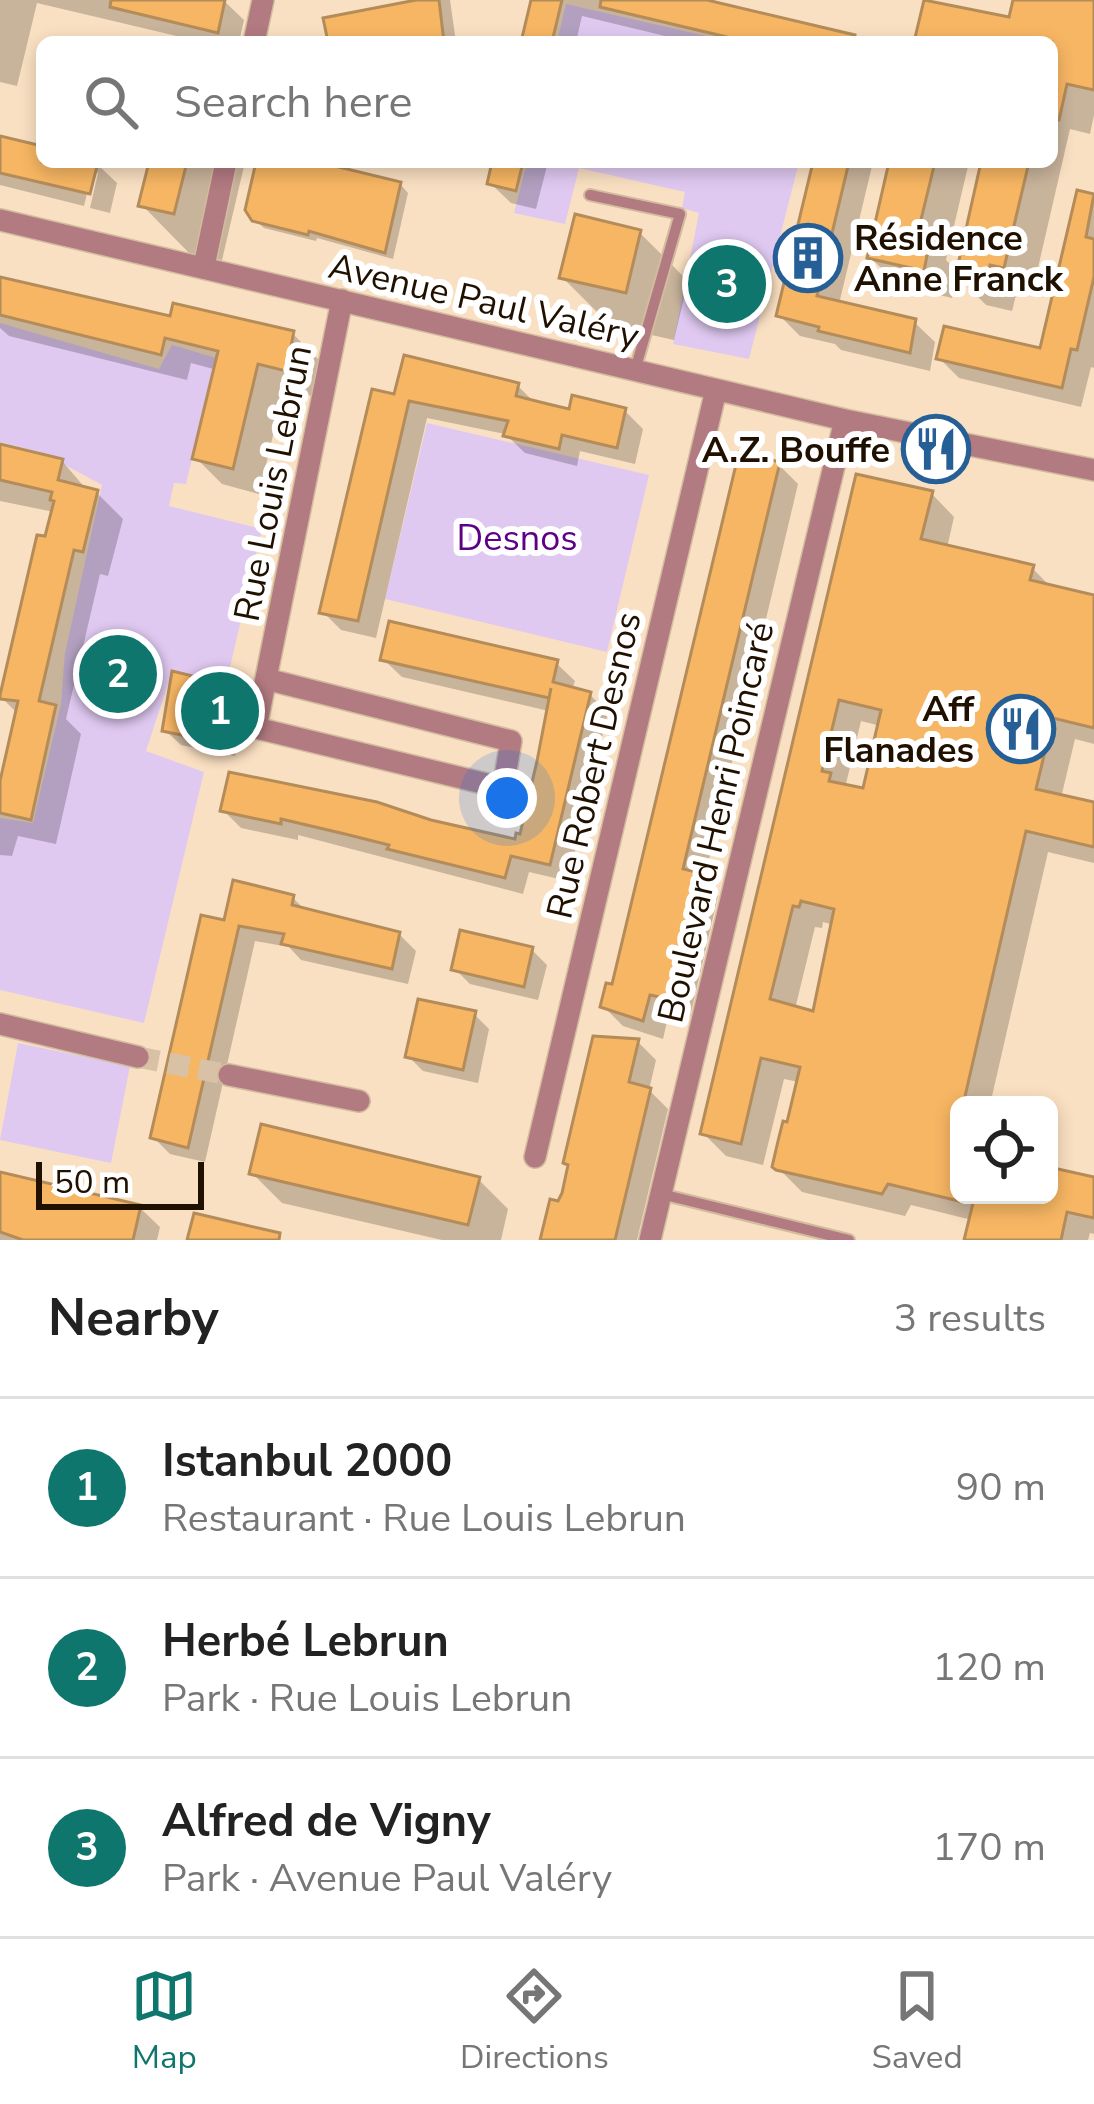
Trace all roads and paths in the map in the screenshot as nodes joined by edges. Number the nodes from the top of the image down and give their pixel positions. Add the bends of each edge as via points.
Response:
1 (263, 0) edge
2 (255, 36) edge
3 (225, 168) edge
4 (590, 195) dead end
5 (0, 220) edge
6 (203, 266) junction
7 (342, 301) junction
8 (635, 370) junction
9 (716, 389) junction
10 (845, 420) junction
11 (1094, 470) edge
12 (266, 679) junction
13 (0, 1024) edge
14 (138, 1058) tunnel mouth
15 (230, 1075) tunnel mouth
16 (359, 1101) dead end
17 (535, 1156) dead end
18 (661, 1194) junction
19 (650, 1240) edge
20 (849, 1240) edge

1 - 2 street
3 - 6 street
4 - 8 lane via 680,214
5 - 6 street, Avenue Paul Valéry
6 - 7 street, Avenue Paul Valéry
7 - 8 street, Avenue Paul Valéry
7 - 12 street, Rue Louis Lebrun
8 - 9 street, Avenue Paul Valéry
9 - 10 street, Avenue Paul Valéry
9 - 17 street, Rue Robert Desnos
10 - 11 street, Avenue Paul Valéry
10 - 18 street, Boulevard Henri Poincaré
12 - 12 street, Rue Louis Lebrun via 256,728 502,788 511,741
13 - 14 street
15 - 16 street
18 - 19 street, Boulevard Henri Poincaré
18 - 20 lane

